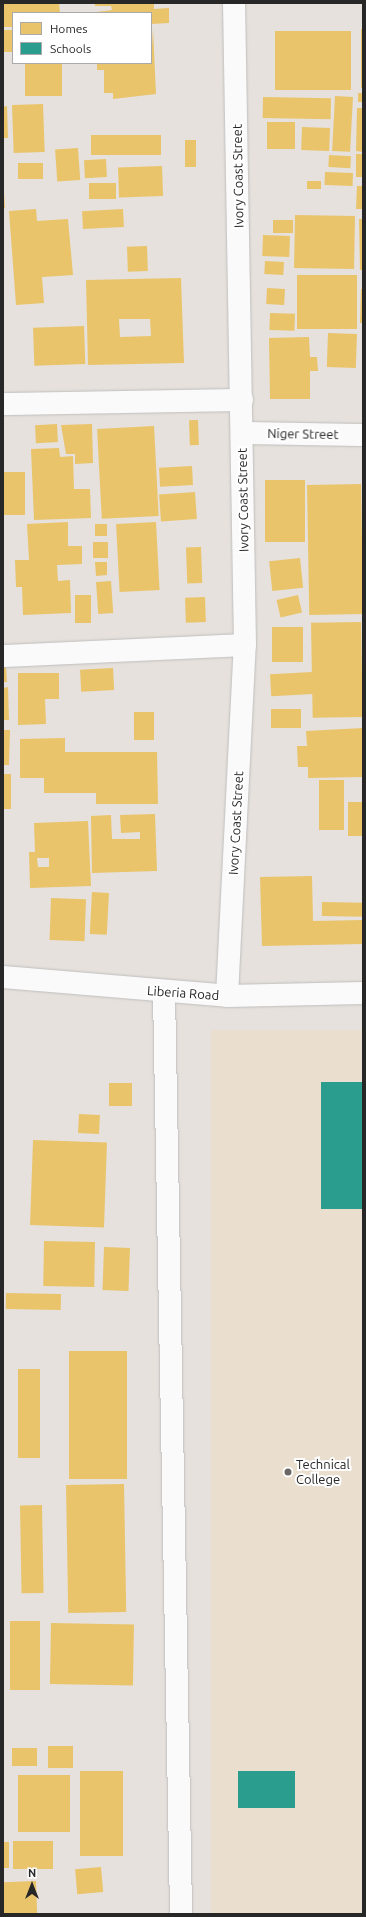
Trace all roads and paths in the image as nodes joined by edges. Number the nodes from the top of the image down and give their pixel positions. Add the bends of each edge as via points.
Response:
1 (234, 3) edge
2 (242, 400) junction
3 (3, 404) edge
4 (243, 433) junction
5 (363, 435) edge
6 (245, 645) junction
7 (3, 656) edge
8 (3, 977) edge
9 (164, 992) junction
10 (363, 993) edge
11 (227, 996) junction
12 (180, 1914) edge

1 - 2 street, Ivory Coast Street
2 - 3 street
2 - 4 street, Ivory Coast Street
4 - 5 street, Niger Street
4 - 6 street, Ivory Coast Street
6 - 7 street
6 - 11 street, Ivory Coast Street
8 - 9 street, Liberia Road
9 - 11 street, Liberia Road
9 - 12 street
10 - 11 street, Liberia Road

